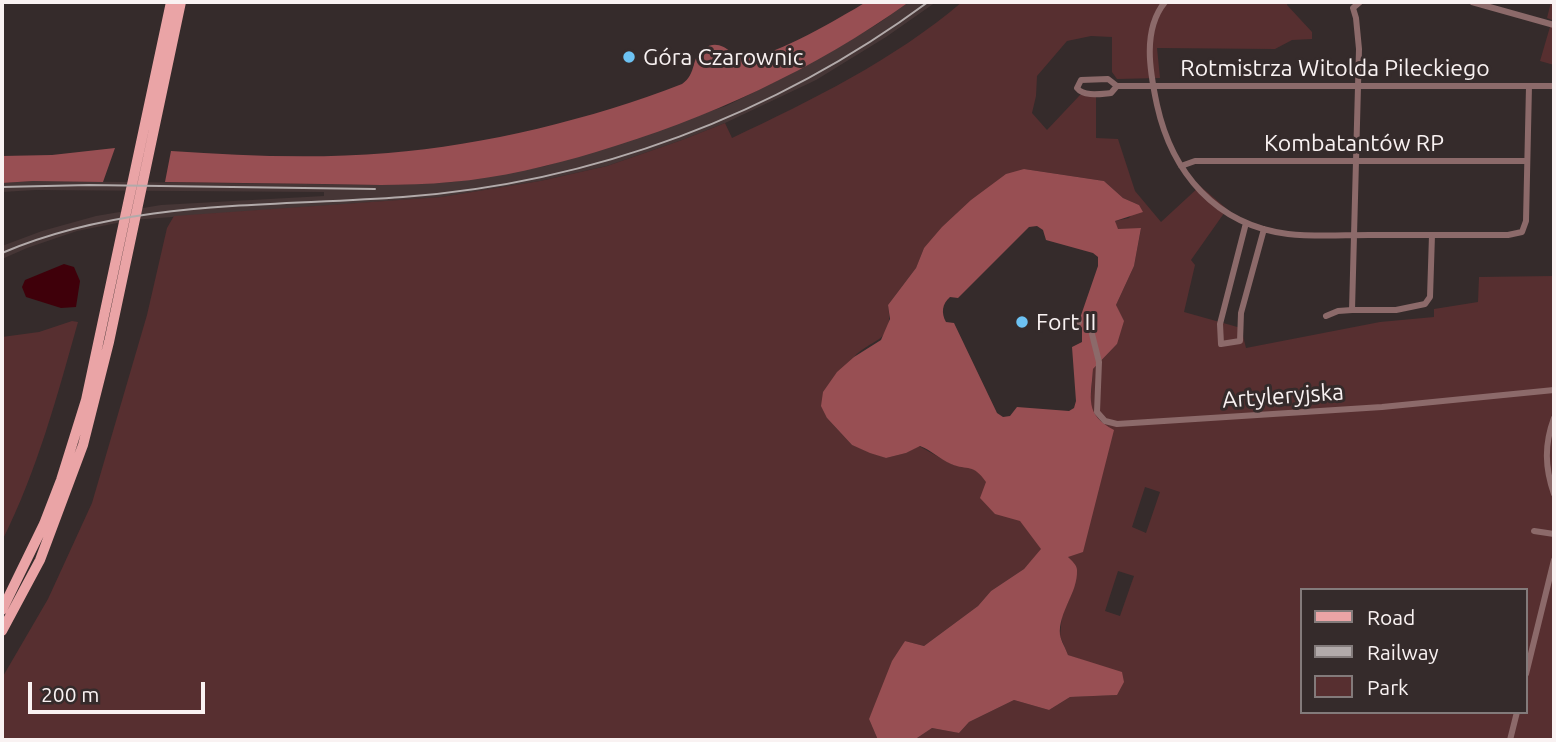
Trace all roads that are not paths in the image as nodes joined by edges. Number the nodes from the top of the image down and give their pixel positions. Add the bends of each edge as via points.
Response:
1 (171, 2) edge
2 (181, 2) edge
3 (1166, 2) edge
4 (1360, 2) edge
5 (1472, 2) edge
6 (1351, 5) edge
7 (1554, 25) edge
8 (1116, 86) junction
9 (1154, 86) junction
10 (1358, 86) junction
11 (1529, 86) junction
12 (1554, 86) edge
13 (143, 160) junction
14 (1527, 160) junction
15 (1356, 161) junction
16 (1181, 166) junction
17 (1246, 223) junction
18 (1264, 229) junction
19 (1354, 235) junction
20 (1432, 235) junction
21 (125, 246) junction
22 (1352, 310) junction
23 (1326, 316) dead end
24 (1069, 318) dead end
25 (1079, 321) dead end
26 (1092, 334) dead end
27 (1554, 390) edge
28 (1554, 418) edge
29 (1554, 494) edge
30 (1534, 531) dead end
31 (1554, 534) edge
32 (1554, 561) edge
33 (2, 610) edge
34 (2, 631) edge
35 (1528, 655) edge
36 (1516, 714) edge
37 (1510, 740) edge

1 - 13 main road
2 - 13 main road
3 - 9 street via 1150,41
4 - 6 street
5 - 7 street
6 - 10 street via 1358,31
8 - 8 street, Rotmistrza Witolda Pileckiego via 1108,79 1085,79 1077,88 1082,93 1111,93
8 - 9 street, Rotmistrza Witolda Pileckiego
9 - 10 street, Rotmistrza Witolda Pileckiego
9 - 16 street via 1163,128
10 - 11 street, Rotmistrza Witolda Pileckiego
10 - 15 street
11 - 12 street, Rotmistrza Witolda Pileckiego
11 - 14 street
13 - 21 main road
14 - 15 street, Kombatantów RP
14 - 20 street via 1522,232
15 - 16 street, Kombatantów RP via 1195,161
15 - 19 street
16 - 17 street via 1216,206
17 - 18 street
17 - 18 street via 1220,324 1221,344 1240,341 1241,313
18 - 19 street via 1300,235
19 - 20 street
19 - 22 street
20 - 22 street via 1430,297 1425,304 1396,310
21 - 33 main road via 61,480
21 - 34 main road via 95,403 70,484 40,560
22 - 23 street
24 - 25 street
26 - 27 street, Artyleryjska via 1099,362 1097,412 1111,423 1395,406
28 - 29 street via 1546,460
30 - 31 street
32 - 35 street
36 - 37 street

